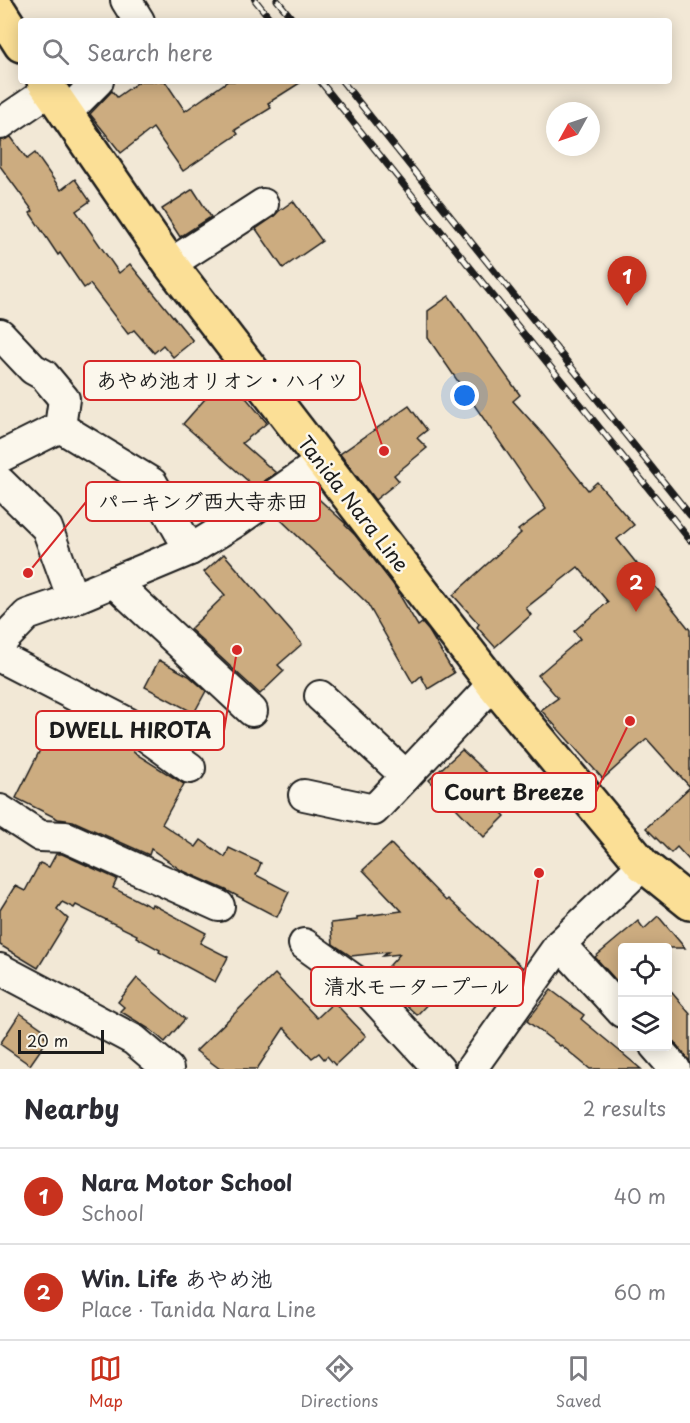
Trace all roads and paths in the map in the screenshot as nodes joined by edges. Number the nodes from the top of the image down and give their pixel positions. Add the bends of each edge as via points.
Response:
1 (126, 0) edge
2 (0, 12) edge
3 (138, 18) edge
4 (18, 40) edge
5 (88, 84) edge
6 (53, 95) edge
7 (0, 124) edge
8 (263, 204) dead end
9 (170, 264) junction
10 (0, 334) edge
11 (60, 427) junction
12 (0, 457) edge
13 (321, 462) junction
14 (0, 482) edge
15 (190, 550) junction
16 (114, 582) junction
17 (73, 599) junction
18 (0, 643) edge
19 (0, 657) edge
20 (493, 684) junction
21 (320, 696) dead end
22 (252, 711) dead end
23 (190, 768) dead end
24 (406, 776) junction
25 (304, 795) dead end
26 (0, 810) edge
27 (643, 865) junction
28 (690, 903) edge
29 (219, 906) dead end
30 (303, 944) dead end
31 (560, 944) junction
32 (0, 969) edge
33 (618, 1008) edge
34 (659, 1051) edge
35 (168, 1069) edge
36 (439, 1069) edge
37 (471, 1069) edge
38 (675, 1069) edge

1 - 3 street
2 - 4 main road
5 - 6 street
6 - 7 street
6 - 9 main road, Tanida Nara Line
8 - 9 street
9 - 13 main road, Tanida Nara Line
10 - 11 street via 64,399
11 - 12 street
11 - 15 street via 152,483
13 - 15 street
13 - 20 main road, Tanida Nara Line
14 - 17 street via 47,528
15 - 16 street
16 - 17 street
16 - 22 street
17 - 18 street via 27,615
19 - 23 street via 128,723
20 - 24 street
20 - 27 main road, Tanida Nara Line
21 - 24 street
24 - 25 street via 374,810
26 - 29 street via 40,836 66,837
27 - 28 main road, Tanida Nara Line
27 - 31 street
30 - 36 street via 363,987
31 - 33 street
31 - 37 street
32 - 35 street via 134,1040
34 - 38 street

